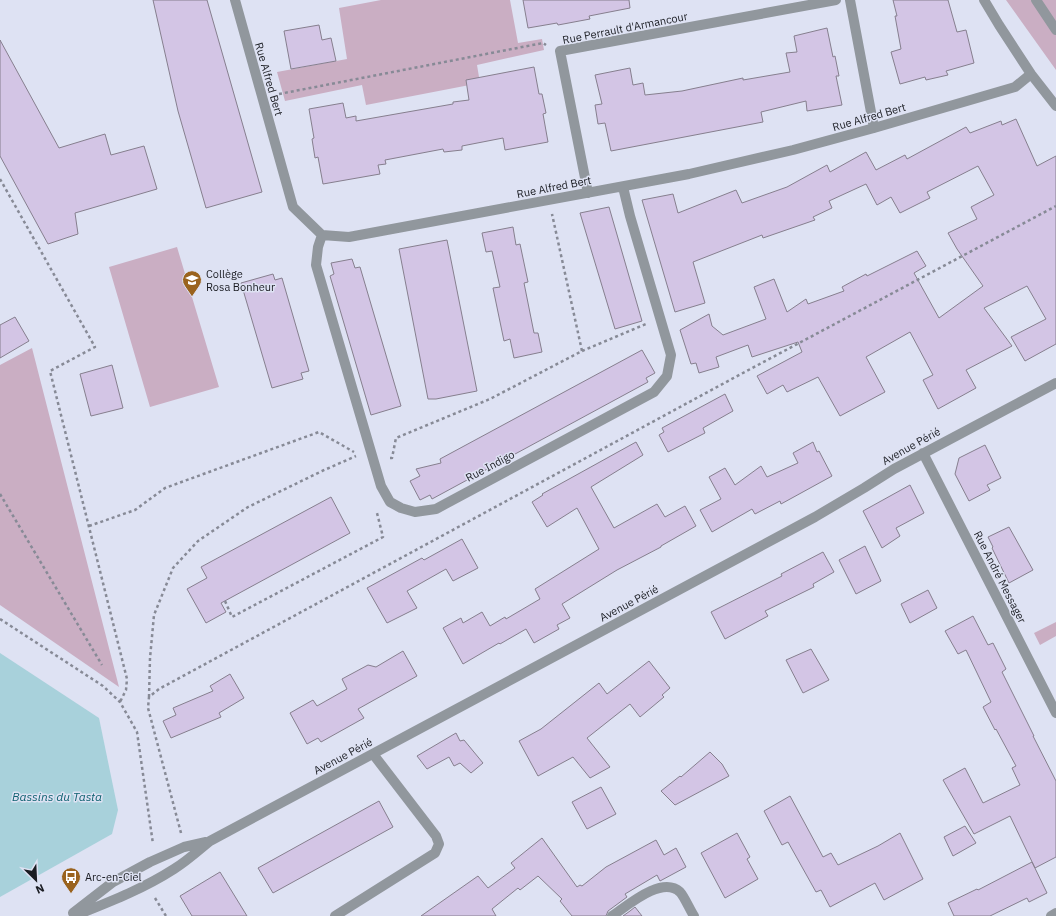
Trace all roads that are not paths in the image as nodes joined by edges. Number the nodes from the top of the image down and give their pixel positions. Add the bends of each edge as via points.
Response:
1 (234, 0) edge
2 (836, 0) edge
3 (850, 0) edge
4 (984, 0) edge
5 (1036, 0) edge
6 (1056, 30) edge
7 (1032, 74) junction
8 (1056, 106) edge
9 (874, 128) junction
10 (623, 187) junction
11 (588, 193) junction
12 (322, 235) junction
13 (1056, 383) edge
14 (923, 453) junction
15 (1056, 713) edge
16 (373, 754) junction
17 (210, 841) junction
18 (1056, 913) edge
19 (69, 916) edge
20 (74, 916) edge
21 (335, 916) edge
22 (612, 916) edge
23 (694, 916) edge
24 (1051, 916) edge

1 - 12 street, Rue Alfred Bert via 293,207
2 - 11 street, Rue Perrault d'Armancour via 560,52
3 - 9 street
4 - 7 street
5 - 6 street
7 - 8 street
7 - 9 street, Rue Alfred Bert via 1015,87
9 - 10 street, Rue Alfred Bert via 793,150
10 - 11 street, Rue Alfred Bert
10 - 12 street, Rue Indigo via 671,354 667,376 654,392 436,509 416,512 401,508 390,502 381,486 316,265
11 - 12 street, Rue Alfred Bert via 349,237
13 - 14 street, Avenue Périé
14 - 15 street, Rue André Messager
14 - 16 street, Avenue Périé via 815,517
16 - 17 street, Avenue Périé
16 - 21 street via 436,836 439,844 435,853
17 - 19 street, Avenue Périé via 184,847 112,882
17 - 20 street, Avenue Périé via 175,869 119,898
18 - 24 street
22 - 23 street via 643,895 658,888 672,886 681,892

